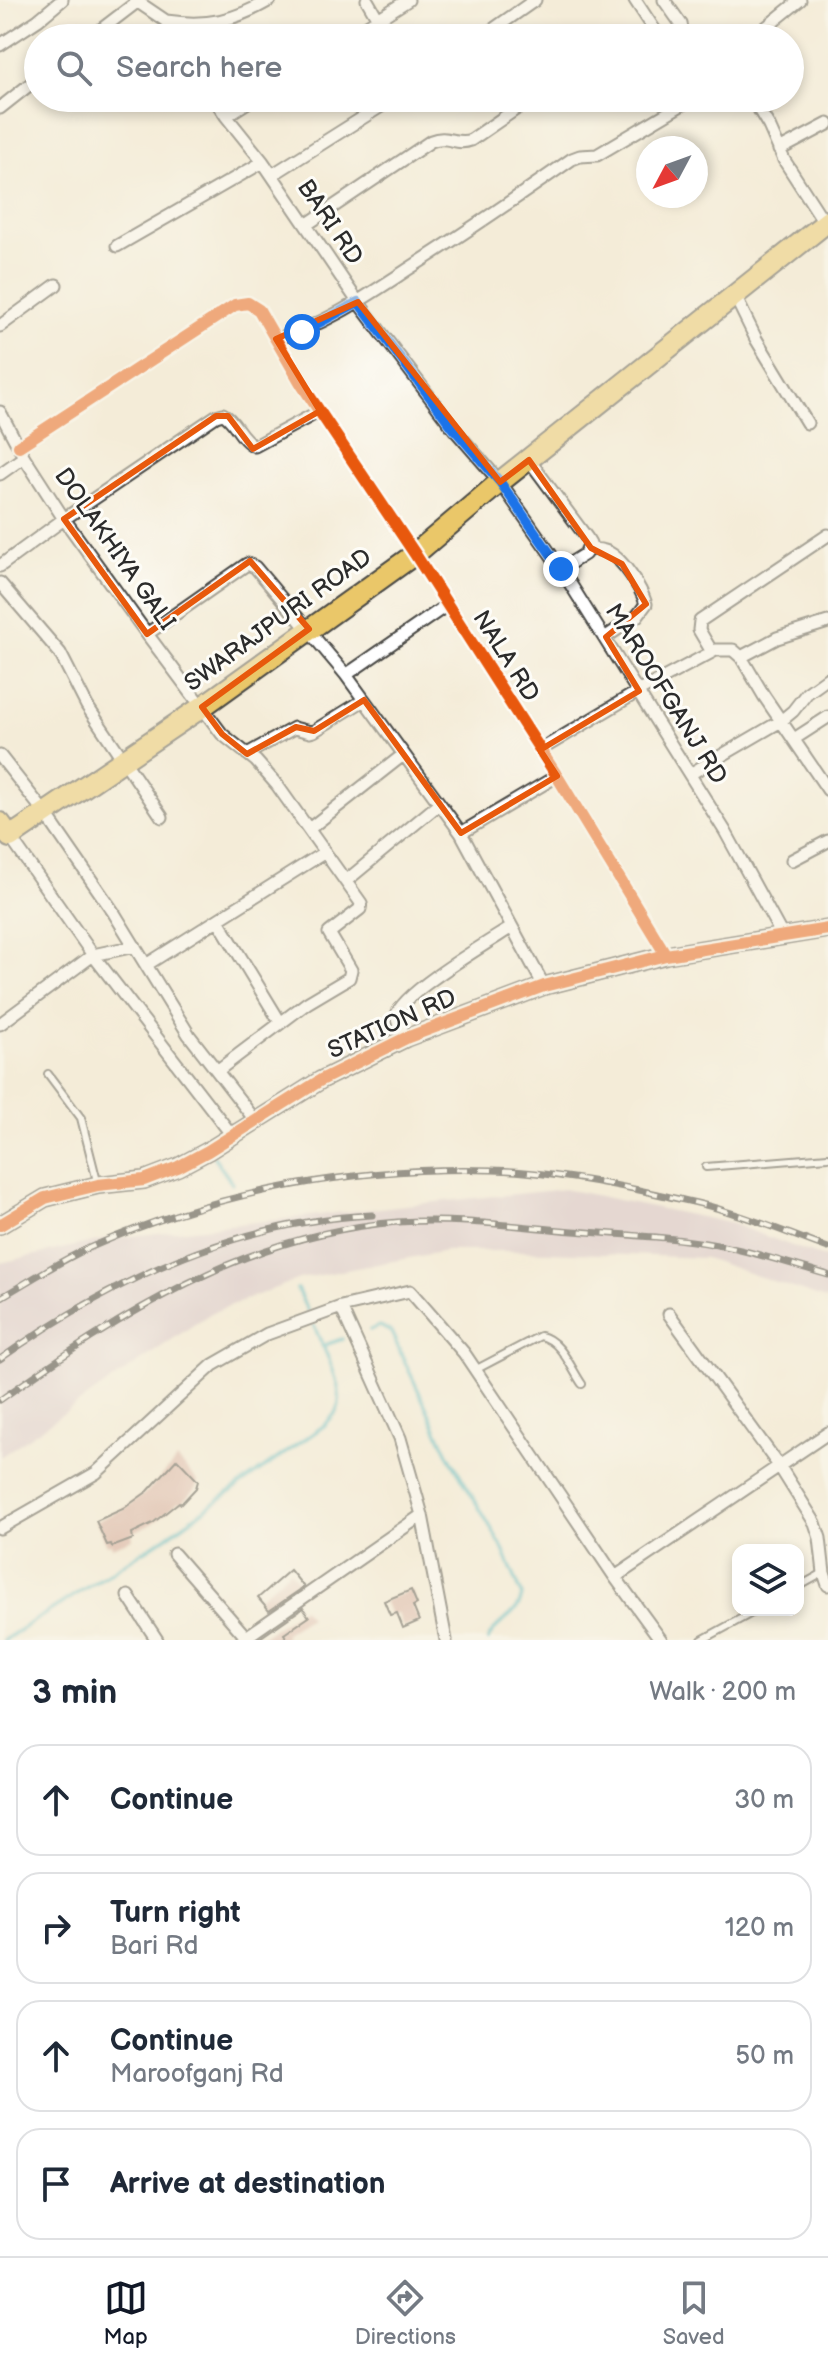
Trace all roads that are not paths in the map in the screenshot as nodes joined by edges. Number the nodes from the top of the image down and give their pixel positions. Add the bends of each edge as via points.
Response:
1 (62, 0) edge
2 (270, 0) edge
3 (367, 0) edge
4 (408, 0) edge
5 (535, 0) edge
6 (635, 0) edge
7 (664, 0) edge
8 (800, 0) edge
9 (136, 1) edge
10 (521, 4) edge
11 (378, 19) junction
12 (166, 21) junction
13 (32, 24) edge
14 (107, 24) edge
15 (168, 24) edge
16 (186, 24) edge
17 (199, 24) edge
18 (370, 24) edge
19 (497, 24) edge
20 (651, 24) edge
21 (681, 24) edge
22 (770, 24) edge
23 (24, 29) edge
24 (0, 45) edge
25 (24, 89) edge
26 (0, 108) edge
27 (223, 112) edge
28 (232, 112) edge
29 (372, 112) edge
30 (512, 112) edge
31 (669, 112) edge
32 (760, 112) edge
33 (226, 116) junction
34 (828, 124) edge
35 (779, 150) junction
36 (263, 162) junction
37 (272, 175) junction
38 (827, 224) edge
39 (306, 225) junction
40 (117, 246) dead end
41 (56, 285) dead end
42 (734, 294) junction
43 (358, 302) junction
44 (0, 326) edge
45 (276, 339) junction
46 (320, 411) junction
47 (1, 418) edge
48 (807, 423) dead end
49 (22, 451) junction
50 (529, 460) junction
51 (0, 474) edge
52 (500, 482) junction
53 (64, 519) junction
54 (828, 535) edge
55 (589, 549) junction
56 (415, 554) junction
57 (0, 566) edge
58 (561, 569) junction
59 (0, 583) edge
60 (447, 605) junction
61 (828, 622) edge
62 (309, 629) junction
63 (147, 634) junction
64 (606, 637) junction
65 (712, 652) junction
66 (741, 657) junction
67 (346, 675) junction
68 (828, 678) edge
69 (639, 691) junction
70 (364, 700) junction
71 (202, 707) junction
72 (828, 717) edge
73 (781, 721) junction
74 (794, 739) junction
75 (540, 750) junction
76 (247, 754) junction
77 (403, 755) junction
78 (0, 756) edge
79 (124, 760) junction
80 (690, 774) junction
81 (557, 776) junction
82 (826, 782) edge
83 (439, 804) junction
84 (45, 813) junction
85 (162, 817) dead end
86 (309, 829) junction
87 (5, 830) edge
88 (461, 833) junction
89 (828, 841) edge
90 (325, 852) junction
91 (792, 860) dead end
92 (346, 881) junction
93 (218, 920) junction
94 (512, 927) junction
95 (828, 929) edge
96 (783, 937) junction
97 (135, 946) junction
98 (93, 955) junction
99 (666, 955) junction
100 (146, 965) junction
101 (544, 986) junction
102 (280, 1022) junction
103 (0, 1024) edge
104 (406, 1038) junction
105 (217, 1071) junction
106 (48, 1074) dead end
107 (255, 1120) junction
108 (231, 1134) junction
109 (828, 1157) edge
110 (706, 1167) dead end
111 (98, 1185) junction
112 (0, 1225) edge
113 (341, 1307) junction
114 (669, 1314) dead end
115 (475, 1370) junction
116 (582, 1384) dead end
117 (828, 1433) edge
118 (780, 1467) junction
119 (422, 1515) junction
120 (0, 1528) edge
121 (174, 1554) dead end
122 (827, 1576) edge
123 (615, 1577) junction
124 (804, 1585) edge
125 (128, 1596) dead end
126 (746, 1616) edge
127 (244, 1638) edge
128 (157, 1640) edge
129 (446, 1640) edge
130 (661, 1640) edge
131 (702, 1640) edge

1 - 13 street
2 - 17 street via 239,15
3 - 11 street
4 - 11 street
5 - 10 street
6 - 20 street
7 - 21 street
8 - 22 street
9 - 12 street
9 - 14 street
10 - 19 street
11 - 18 street
12 - 15 street
12 - 16 street
23 - 24 street
25 - 26 street
27 - 33 street, BARI RD
28 - 33 street
29 - 37 street
30 - 39 street via 465,143 440,137 431,141
31 - 43 street via 597,155 572,159
32 - 35 street
33 - 36 street, BARI RD
34 - 35 street
35 - 38 street
36 - 37 street, BARI RD
36 - 40 street
37 - 39 street, BARI RD
38 - 42 highway, SWARAJPURI ROAD
39 - 43 street, BARI RD
41 - 44 street
42 - 48 street
42 - 50 highway, SWARAJPURI ROAD
43 - 45 street via 302,332
43 - 52 street, BARI RD
45 - 46 street, NALA RD
45 - 49 street, NALA RD via 259,310 248,303 235,305
46 - 53 street via 255,446 228,416 216,416
46 - 56 street, NALA RD
47 - 49 street, DOLAKHIYA GALI
49 - 51 street, NALA RD
49 - 53 street, DOLAKHIYA GALI
50 - 52 highway, SWARAJPURI ROAD
50 - 55 street via 587,538
52 - 56 highway, SWARAJPURI ROAD
52 - 58 street, MAROOFGANJ RD
53 - 57 street
53 - 63 street, DOLAKHIYA GALI
54 - 65 street via 700,621 699,630
55 - 58 street
55 - 64 street via 615,557 646,604
56 - 60 street, NALA RD
56 - 62 highway, SWARAJPURI ROAD
58 - 64 street, MAROOFGANJ RD
59 - 79 street via 60,653 87,706
60 - 67 street
60 - 75 street, NALA RD
61 - 66 street via 777,638
62 - 63 street via 251,564
62 - 67 street
62 - 71 highway, SWARAJPURI ROAD
63 - 71 street, DOLAKHIYA GALI
64 - 69 street, MAROOFGANJ RD
65 - 66 street via 733,650
65 - 69 street
66 - 73 street
67 - 70 street
68 - 73 street
69 - 75 street
69 - 80 street, MAROOFGANJ RD
70 - 76 street via 314,731 294,728
70 - 77 street
71 - 76 street, DOLAKHIYA GALI via 222,734
71 - 79 highway, SWARAJPURI ROAD
72 - 74 street
73 - 74 street
73 - 80 street
74 - 82 street
75 - 81 street, NALA RD
76 - 86 street, DOLAKHIYA GALI
77 - 83 street
77 - 86 street
78 - 84 street
79 - 84 highway, SWARAJPURI ROAD
79 - 85 street
80 - 96 street, MAROOFGANJ RD
81 - 88 street
81 - 99 street, NALA RD
83 - 88 street
83 - 92 street
84 - 87 highway, SWARAJPURI ROAD
84 - 97 street
86 - 90 street, DOLAKHIYA GALI
87 - 98 street
88 - 94 street
89 - 91 street
90 - 92 street, DOLAKHIYA GALI
90 - 93 street
92 - 102 street via 362,906 329,933 351,974
93 - 100 street
93 - 102 street
94 - 101 street
94 - 104 street via 401,1005 398,1022
95 - 96 street, STATION RD
96 - 99 street, STATION RD
97 - 98 street
97 - 100 street
98 - 103 street
98 - 108 street
99 - 101 street, STATION RD
100 - 105 street
101 - 104 street, STATION RD
102 - 105 street
104 - 107 street, STATION RD
105 - 107 street
106 - 111 lane via 81,1118
107 - 108 street, STATION RD
108 - 111 street, STATION RD via 167,1172
109 - 110 lane
111 - 112 street, STATION RD via 45,1198
113 - 115 street via 410,1291
113 - 119 street via 400,1438
113 - 120 street via 267,1334 213,1365 96,1473
114 - 118 street
115 - 116 lane via 540,1336 555,1343
115 - 123 street
117 - 118 street
118 - 122 street via 815,1523
118 - 123 street
119 - 127 street
119 - 129 street
121 - 127 street
122 - 124 lane
123 - 130 street
125 - 128 street
126 - 131 lane

